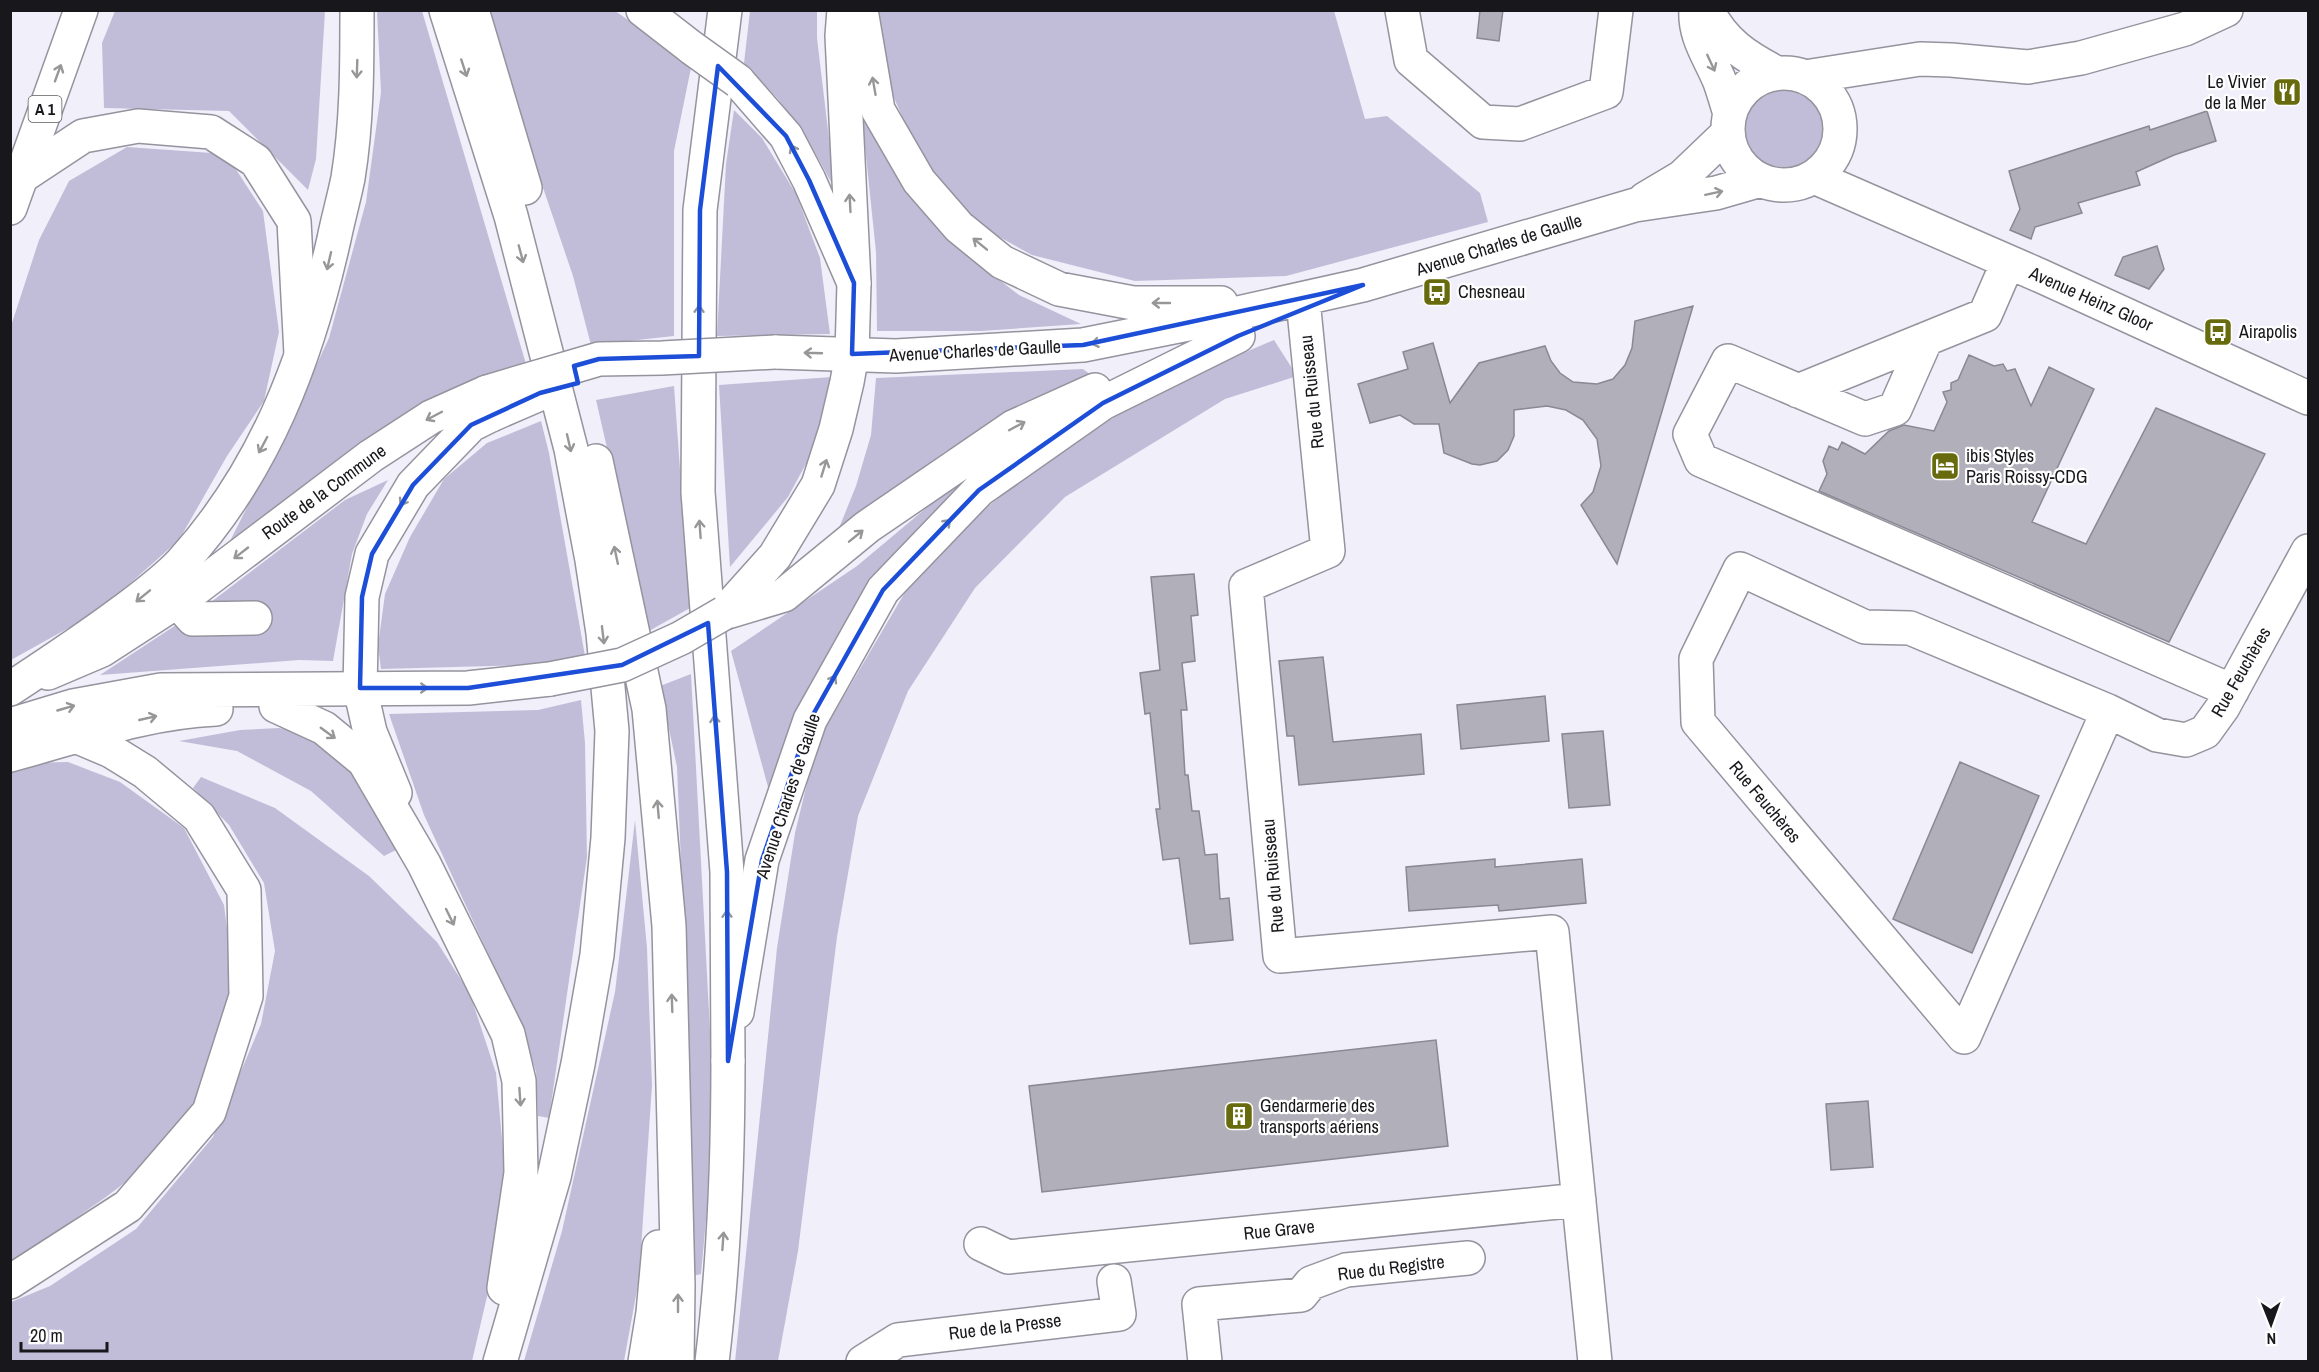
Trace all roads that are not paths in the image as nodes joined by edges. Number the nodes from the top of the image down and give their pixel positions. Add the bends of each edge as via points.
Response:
1 (81, 10) edge
2 (357, 10) edge
3 (446, 10) edge
4 (472, 10) edge
5 (643, 10) edge
6 (725, 10) edge
7 (844, 10) edge
8 (861, 10) edge
9 (1402, 10) edge
10 (1616, 10) edge
11 (1696, 10) edge
12 (1707, 10) edge
13 (2226, 10) edge
14 (1892, 63) junction
15 (1791, 75) junction
16 (1729, 124) junction
17 (1840, 133) junction
18 (21, 177) junction
19 (1814, 177) junction
20 (1761, 180) junction
21 (1873, 202) junction
22 (1635, 205) junction
23 (10, 208) edge
24 (2008, 262) junction
25 (854, 282) junction
26 (1293, 307) junction
27 (1238, 336) junction
28 (1926, 339) junction
29 (301, 354) junction
30 (852, 354) junction
31 (662, 358) joint
32 (1798, 391) junction
33 (2308, 398) edge
34 (489, 404) junction
35 (2308, 551) edge
36 (177, 601) junction
37 (724, 613) junction
38 (255, 618) dead end
39 (312, 688) junction
40 (360, 688) junction
41 (10, 689) edge
42 (2232, 691) junction
43 (276, 706) junction
44 (2108, 711) junction
45 (10, 725) edge
46 (78, 736) junction
47 (10, 755) edge
48 (424, 864) junction
49 (673, 1043) junction
50 (728, 1061) junction
51 (1579, 1200) junction
52 (981, 1244) dead end
53 (1468, 1258) dead end
54 (1114, 1281) dead end
55 (10, 1282) edge
56 (493, 1362) edge
57 (500, 1362) edge
58 (645, 1362) edge
59 (677, 1362) edge
60 (711, 1362) edge
61 (864, 1362) edge
62 (1205, 1362) edge
63 (1595, 1362) edge

18 -> 1 main road, A 1
2 -> 29 main road via 357,72 348,177 320,300
3 -> 57 main road via 511,216 571,449 603,633 612,730 608,838 597,955 554,1177
49 -> 4 main road via 669,926 649,709 580,391
25 -> 5 main road, bridge via 786,136 738,81
50 -> 6 main road via 727,872 698,492 700,210
25 -> 7 main road
26 -> 8 main road, Avenue Charles de Gaulle via 1133,303 1059,289 1002,262 959,227 919,181 878,110
9 - 10 main road via 1411,60 1483,122 1520,124 1606,92
11 -> 16 main road via 1701,41 1720,82
12 - 15 main road via 1716,27 1747,57
13 - 14 main road via 2185,29 2047,64 2028,67 1920,59
14 - 15 main road
14 - 17 main road via 1864,86
15 - 16 main road via 1759,78 1744,89 1734,102
15 - 17 main road via 1814,80 1828,92 1836,105
16 - 20 main road via 1731,148 1738,161
16 - 22 main road, Avenue Charles de Gaulle via 1682,177
17 - 19 main road via 1827,166
17 - 21 main road
18 - 23 main road, A 1
18 - 29 main road via 83,136 138,126 211,132 256,161 294,221
19 - 20 main road via 1790,185
19 - 21 main road, Avenue Heinz Gloor
22 -> 20 main road, Avenue Charles de Gaulle via 1716,193
21 - 24 main road, Avenue Heinz Gloor
22 - 26 main road, Avenue Charles de Gaulle
24 - 28 main road via 1985,315
24 - 33 main road, Avenue Heinz Gloor
25 - 30 main road
26 - 27 main road, Avenue Charles de Gaulle
26 -> 30 main road, Avenue Charles de Gaulle via 1083,345 896,356
26 - 51 main road, Rue du Ruisseau via 1328,551 1246,586 1280,956 1552,932
37 -> 27 main road, Avenue Charles de Gaulle via 784,595 867,527 1013,427 1120,378
50 -> 27 main road, Avenue Charles de Gaulle via 762,860 810,720 883,590 979,490 1103,403
28 - 32 main road
28 - 32 main road via 1895,409 1865,419
29 -> 41 main road via 277,419 246,477 180,564 92,634
30 -> 31 main road, Avenue Charles de Gaulle, bridge via 775,352
37 -> 30 main road via 775,556 818,485 836,429
31 - 34 main road, Route de la Commune, bridge via 599,359
32 - 42 main road via 1728,361 1690,434 1701,460
34 -> 36 main road, Route de la Commune via 431,417 371,456
34 -> 40 main road via 413,484 372,554 362,597
35 - 42 main road, Rue Feuchères
36 - 38 main road via 194,619
36 - 41 main road, Route de la Commune via 102,650
40 -> 37 main road, bridge via 468,688 550,679 622,665
39 - 40 main road
39 - 43 main road
45 -> 39 main road via 73,705 161,690
40 - 48 main road via 370,732
42 - 44 main road, Rue Feuchères via 2205,732 2186,740 2157,735
46 -> 43 main road via 180,711
43 -> 48 main road via 324,729 364,761
44 - 44 main road, Rue Feuchères via 1910,628 1865,627 1740,569 1696,659 1698,722 1964,1037
46 - 47 main road
46 - 55 main road via 145,772 199,818 244,890 246,996 210,1112 128,1206
48 -> 56 main road via 508,1034 519,1081 521,1173
49 - 58 main road via 662,1216
59 -> 49 main road
60 -> 50 main road via 728,1174
51 - 52 main road, Rue Grave via 1008,1257
51 - 63 main road
53 - 62 main road, Rue du Registre via 1346,1270 1311,1283 1301,1295 1200,1304
54 - 61 main road, Rue de la Presse via 1119,1314 898,1340

